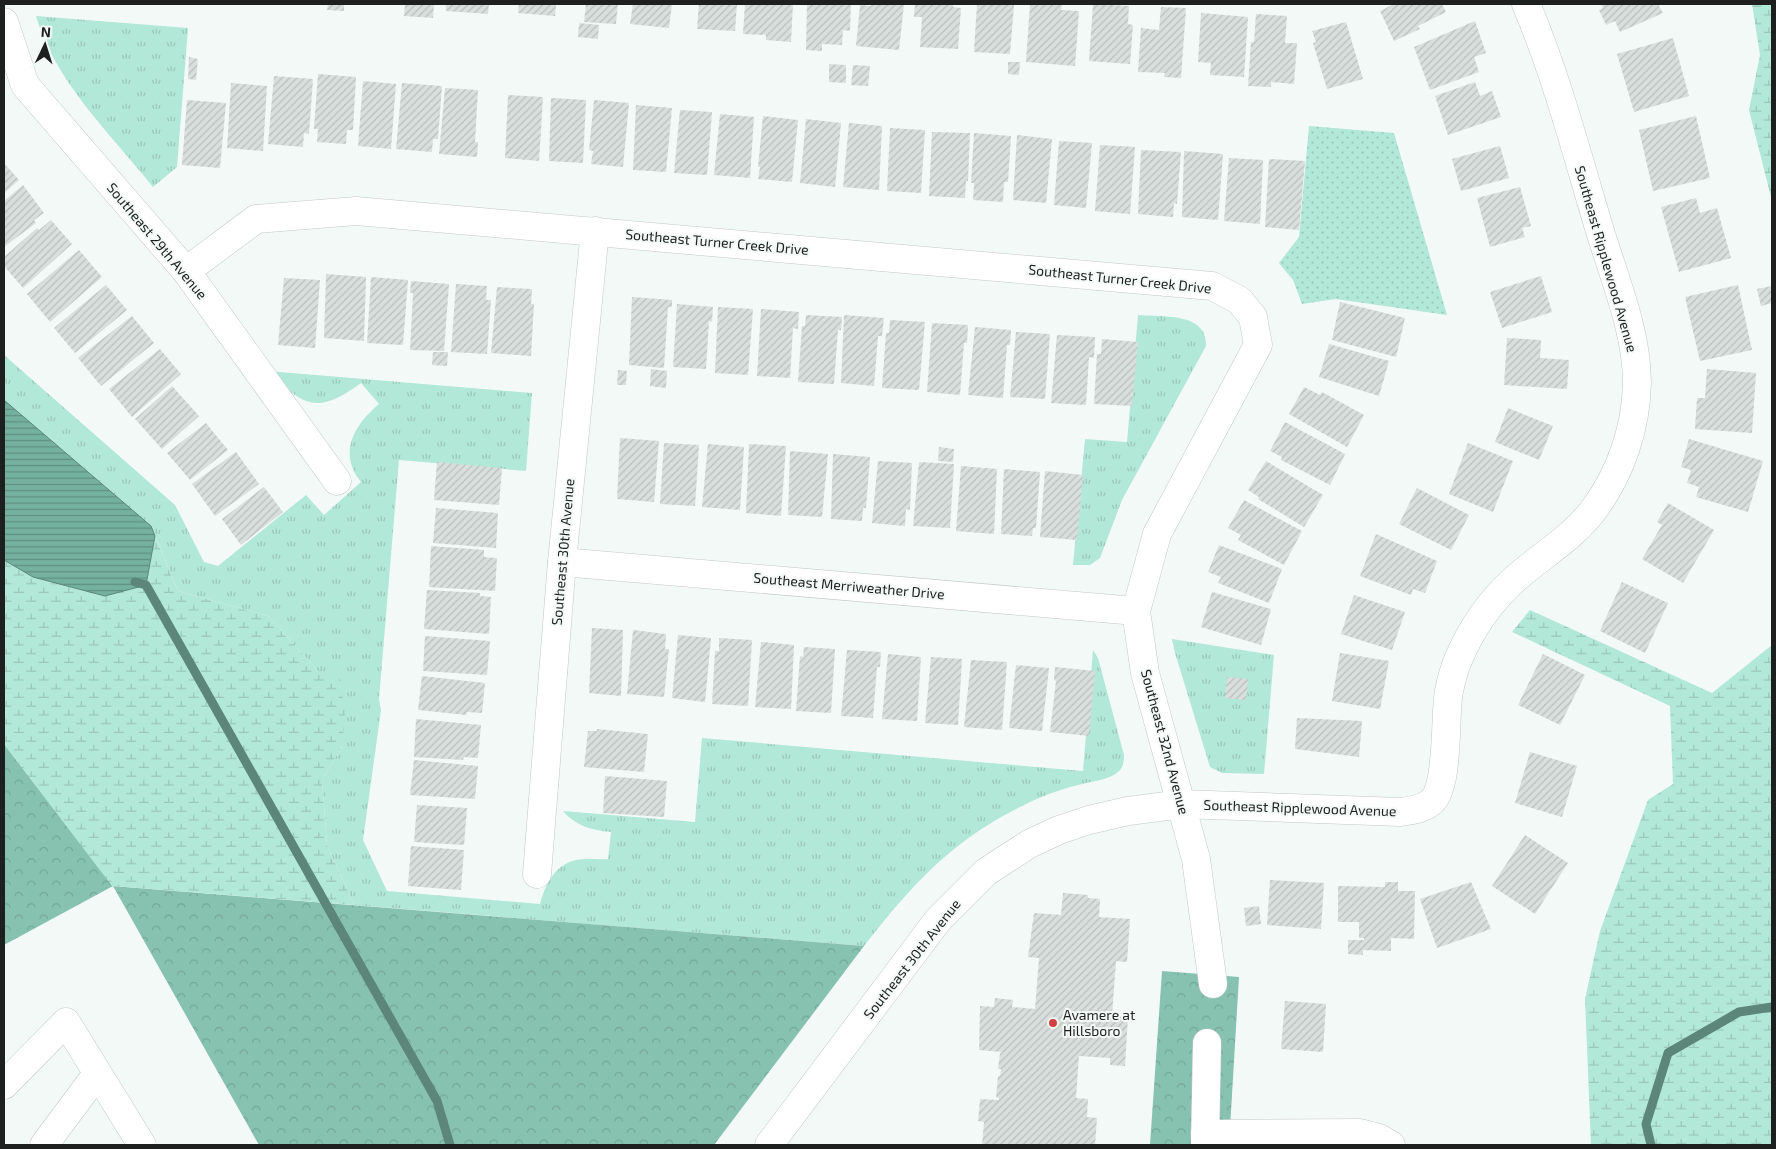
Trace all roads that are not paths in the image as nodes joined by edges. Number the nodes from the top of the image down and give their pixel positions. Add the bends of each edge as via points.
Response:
1 (1526, 4) edge
2 (4, 22) edge
3 (595, 231) junction
4 (186, 271) junction
5 (1253, 317) joint
6 (337, 481) dead end
7 (562, 562) junction
8 (1136, 611) junction
9 (1182, 804) junction
10 (537, 874) dead end
11 (1213, 984) dead end
12 (1207, 1043) dead end
13 (97, 1074) junction
14 (4, 1085) edge
15 (1205, 1139) edge
16 (139, 1143) edge
17 (44, 1145) edge
18 (769, 1145) edge
19 (1391, 1145) edge

1 - 9 street, Southeast Ripplewood Avenue via 1544,46 1634,351 1637,383 1634,413 1625,451 1612,482 1594,510 1572,533 1515,579 1486,609 1469,635 1449,691 1443,770 1440,789 1432,802 1415,810 1400,812
2 - 4 street, Southeast 29th Avenue via 25,85
3 - 4 street, Southeast Turner Creek Drive via 356,211 256,219
3 - 5 street, Southeast Turner Creek Drive via 1212,286 1239,300
3 - 7 street, Southeast 30th Avenue
4 - 6 street, Southeast 29th Avenue
5 - 8 street, Southeast 32nd Avenue via 1258,345 1157,534
7 - 8 street, Southeast Merriweather Drive
7 - 10 street, Southeast 30th Avenue
8 - 9 street, Southeast 32nd Avenue via 1144,673
9 - 11 street, Southeast 32nd Avenue via 1196,860
9 - 18 street, Southeast 30th Avenue via 1128,811 1059,830 1029,844 986,872 938,920
12 - 15 street
13 - 14 street via 66,1022
13 - 16 street
13 - 17 street
15 - 19 street via 1360,1133

